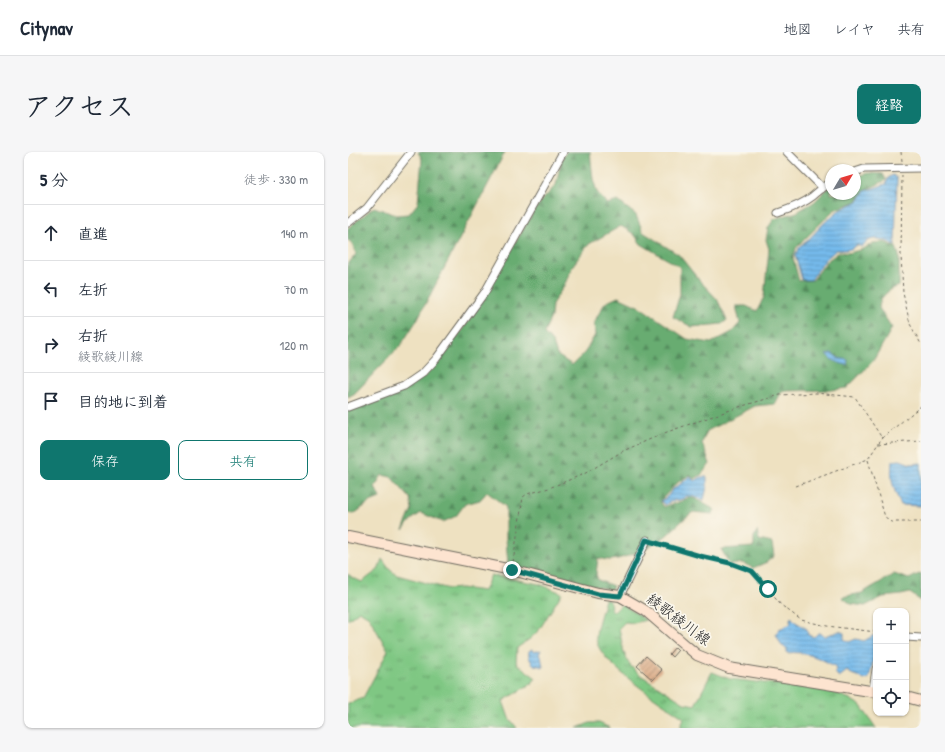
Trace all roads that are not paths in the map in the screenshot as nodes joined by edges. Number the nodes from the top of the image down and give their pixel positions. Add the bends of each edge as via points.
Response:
1 (411, 152) edge
2 (563, 152) edge
3 (787, 152) edge
4 (921, 168) edge
5 (861, 170) edge
6 (825, 186) edge
7 (822, 187) junction
8 (778, 213) dead end
9 (348, 223) edge
10 (348, 407) edge
11 (348, 537) edge
12 (646, 540) road end
13 (620, 596) junction
14 (909, 636) edge
15 (921, 638) edge
16 (873, 691) edge
17 (909, 699) edge
18 (921, 701) edge

1 - 9 street via 367,208
2 - 10 street via 485,292 436,359 423,373 404,386
3 - 7 street
4 - 5 street
6 - 7 street
7 - 8 street via 812,197
11 - 13 main road, 綾歌綾川線 via 512,570 598,594
12 - 13 street
13 - 16 main road, 綾歌綾川線 via 646,611 698,655 729,668
14 - 15 street
17 - 18 main road

